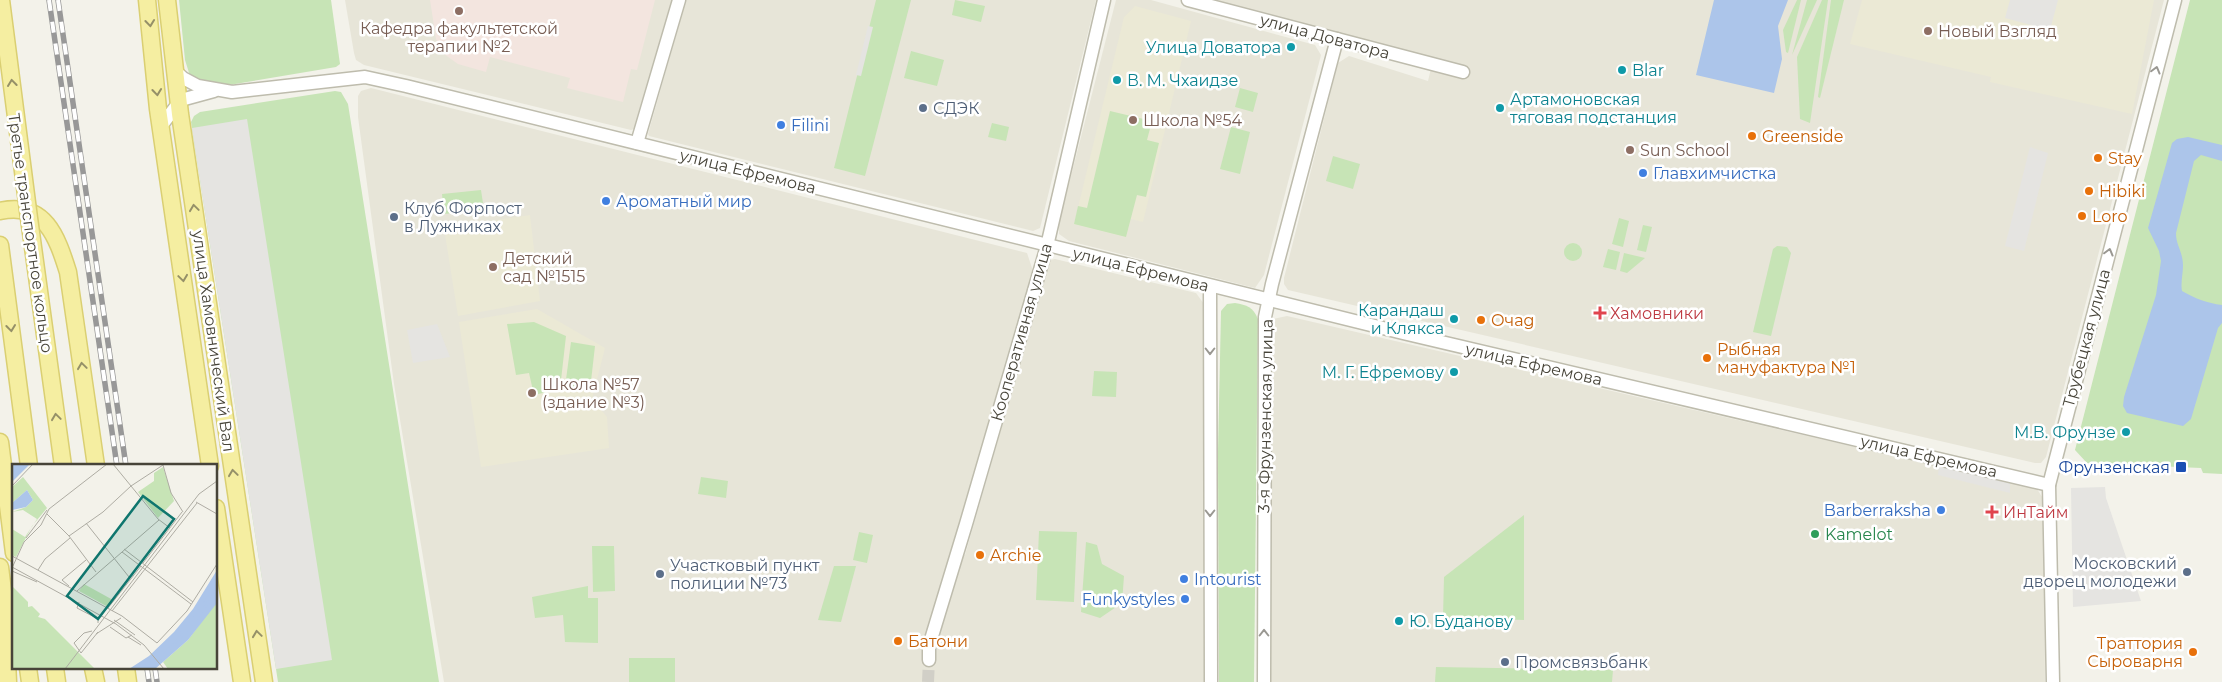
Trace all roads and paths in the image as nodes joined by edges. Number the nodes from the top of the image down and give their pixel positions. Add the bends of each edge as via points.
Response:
1 (1, 0) edge
2 (147, 0) edge
3 (167, 0) edge
4 (679, 0) edge
5 (1104, 0) edge
6 (1188, 0) edge
7 (2175, 0) edge
8 (1337, 39) junction
9 (174, 70) junction
10 (1462, 72) dead end
11 (218, 90) junction
12 (232, 92) junction
13 (179, 108) junction
14 (161, 126) junction
15 (637, 143) junction
16 (0, 211) edge
17 (0, 245) edge
18 (1047, 246) junction
19 (1210, 286) junction
20 (1268, 300) junction
21 (0, 442) edge
22 (29, 464) edge
23 (63, 464) edge
24 (96, 464) edge
25 (210, 464) edge
26 (2049, 485) junction
27 (218, 521) edge
28 (12, 537) edge
29 (0, 567) edge
30 (929, 660) tunnel mouth
31 (8, 682) edge
32 (242, 682) edge
33 (264, 682) edge
34 (1211, 682) edge
35 (1264, 682) edge
36 (2053, 682) edge

23 -> 1 main road, Третье транспортное кольцо, bridge
2 -> 14 main road, улица Хамовнический Вал
3 - 9 main road, улица Хамовнический Вал
4 - 15 street
5 - 18 street, Кооперативная улица
6 - 8 street, улица Доватора
26 -> 7 street, Трубецкая улица
8 - 10 street, улица Доватора
8 - 20 street, 3-я Фрунзенская улица
9 - 11 street, улица Ефремова via 198,86
9 - 13 main road, улица Хамовнический Вал
11 - 12 street, улица Ефремова
11 - 13 street, улица Ефремова via 186,98
12 - 13 street, улица Ефремова
12 - 15 street, улица Ефремова via 365,77
13 - 14 street, улица Ефремова
33 -> 13 main road, улица Хамовнический Вал
14 -> 25 main road, улица Хамовнический Вал
15 - 18 street, улица Ефремова
24 -> 16 main road via 68,272 59,242 46,223 31,212 12,208
17 -> 22 main road, Третье транспортное кольцо
18 - 19 street, улица Ефремова
18 - 30 street, Кооперативная улица via 929,646
19 - 20 street, улица Ефремова
19 -> 34 street
20 - 26 street, улица Ефремова
35 -> 20 street, 3-я Фрунзенская улица via 1264,317
21 - 28 main road
26 - 36 street, Трубецкая улица
27 - 32 main road
29 - 31 main road

